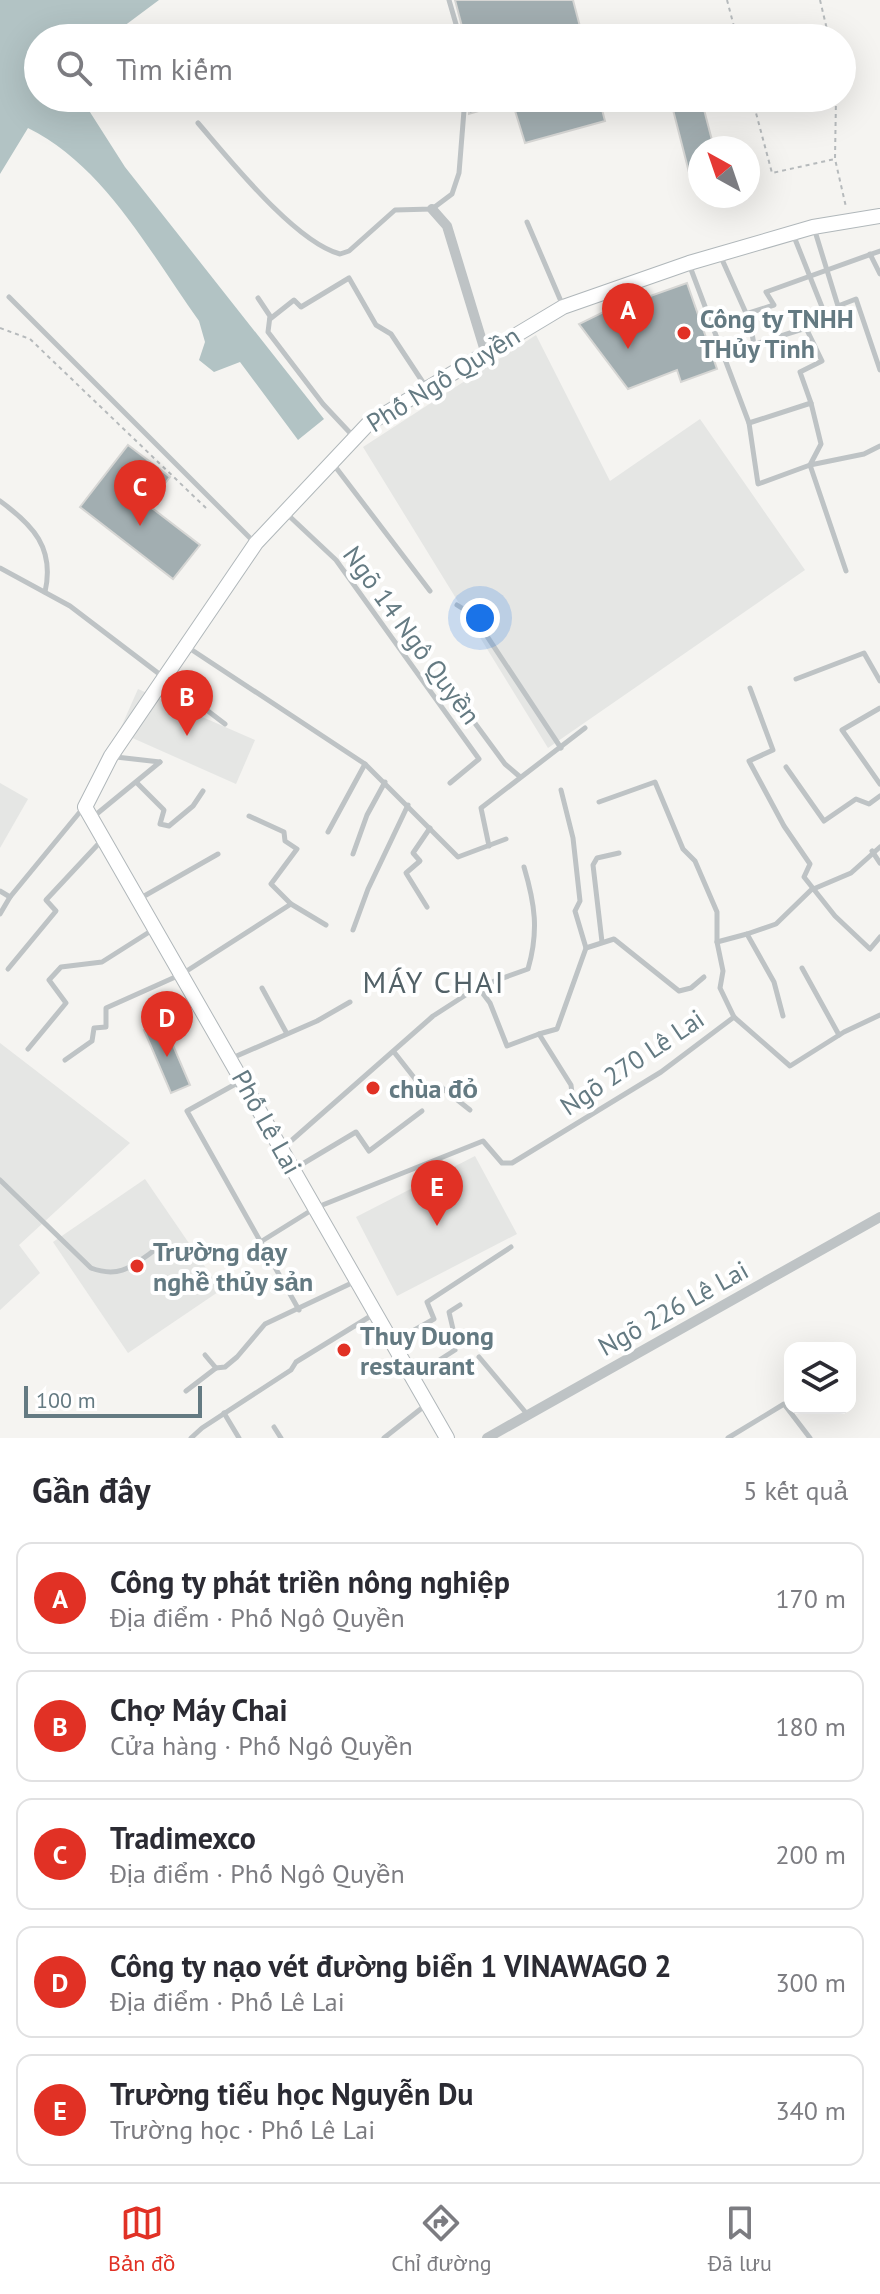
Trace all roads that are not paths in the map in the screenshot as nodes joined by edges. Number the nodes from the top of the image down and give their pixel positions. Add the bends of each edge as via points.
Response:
1 (449, 0) edge
2 (456, 24) edge
3 (464, 112) edge
4 (198, 123) dead end
5 (432, 209) junction
6 (880, 216) edge
7 (527, 222) dead end
8 (813, 227) junction
9 (793, 233) junction
10 (880, 251) edge
11 (720, 254) junction
12 (870, 254) junction
13 (689, 263) junction
14 (828, 270) junction
15 (880, 274) edge
16 (811, 277) junction
17 (9, 297) dead end
18 (258, 298) dead end
19 (563, 307) junction
20 (746, 314) junction
21 (270, 319) junction
22 (830, 327) dead end
23 (754, 345) junction
24 (485, 351) junction
25 (724, 354) junction
26 (880, 370) edge
27 (426, 387) junction
28 (811, 403) junction
29 (749, 423) junction
30 (353, 436) junction
31 (880, 446) edge
32 (331, 461) junction
33 (810, 465) junction
34 (0, 501) edge
35 (284, 511) junction
36 (256, 543) junction
37 (0, 568) edge
38 (846, 571) dead end
39 (430, 591) dead end
40 (45, 592) junction
41 (457, 605) dead end
42 (184, 645) junction
43 (164, 675) junction
44 (796, 679) dead end
45 (880, 681) edge
46 (750, 688) dead end
47 (452, 692) dead end
48 (880, 708) edge
49 (225, 724) dead end
50 (585, 728) dead end
51 (561, 748) junction
52 (111, 756) junction
53 (365, 764) junction
54 (786, 767) dead end
55 (519, 776) junction
56 (385, 782) junction
57 (137, 783) junction
58 (450, 783) dead end
59 (880, 784) edge
60 (561, 790) dead end
61 (203, 791) dead end
62 (880, 796) edge
63 (599, 802) dead end
64 (408, 805) junction
65 (88, 812) junction
66 (249, 816) dead end
67 (430, 828) junction
68 (328, 832) dead end
69 (104, 838) junction
70 (506, 839) dead end
71 (489, 846) junction
72 (880, 847) edge
73 (872, 851) junction
74 (619, 853) dead end
75 (218, 854) dead end
76 (353, 854) dead end
77 (880, 863) edge
78 (524, 867) dead end
79 (811, 890) junction
80 (0, 891) edge
81 (10, 897) junction
82 (139, 899) junction
83 (291, 904) junction
84 (427, 907) dead end
85 (0, 914) edge
86 (326, 925) dead end
87 (155, 929) junction
88 (353, 930) dead end
89 (747, 934) junction
90 (880, 937) edge
91 (602, 942) junction
92 (717, 942) junction
93 (586, 948) junction
94 (802, 968) dead end
95 (8, 969) dead end
96 (182, 974) junction
97 (704, 977) dead end
98 (478, 987) junction
99 (262, 988) dead end
100 (350, 1002) dead end
101 (880, 1015) edge
102 (783, 1016) dead end
103 (734, 1017) junction
104 (286, 1032) junction
105 (539, 1034) junction
106 (839, 1035) junction
107 (28, 1049) dead end
108 (394, 1052) junction
109 (231, 1058) junction
110 (65, 1060) dead end
111 (242, 1080) junction
112 (572, 1093) dead end
113 (470, 1110) dead end
114 (422, 1111) dead end
115 (282, 1148) junction
116 (294, 1170) junction
117 (0, 1180) edge
118 (315, 1208) junction
119 (880, 1217) edge
120 (262, 1241) junction
121 (511, 1247) dead end
122 (152, 1252) dead end
123 (356, 1280) junction
124 (460, 1305) dead end
125 (299, 1310) junction
126 (375, 1313) junction
127 (393, 1343) junction
128 (205, 1355) dead end
129 (479, 1357) dead end
130 (216, 1368) junction
131 (412, 1377) junction
132 (186, 1391) dead end
133 (428, 1403) junction
134 (224, 1413) junction
135 (528, 1415) junction
136 (274, 1427) dead end
137 (726, 1437) edge
138 (191, 1438) edge
139 (239, 1438) edge
140 (281, 1438) edge
141 (384, 1438) edge
142 (447, 1438) edge
143 (487, 1438) edge
144 (810, 1438) edge

1 - 2 lane
3 - 5 lane via 457,182 452,194
4 - 5 lane via 251,183 328,251 349,251 395,210
5 - 24 street via 447,226
6 - 8 street, Phố Ngô Quyền
7 - 19 lane
8 - 9 street, Phố Ngô Quyền
8 - 14 lane
9 - 11 street, Phố Ngô Quyền
9 - 16 lane
10 - 12 lane
11 - 13 street, Phố Ngô Quyền
11 - 20 lane
12 - 14 lane
12 - 15 lane
13 - 19 street, Phố Ngô Quyền
13 - 25 lane
14 - 16 lane
14 - 26 lane via 838,306 856,299
16 - 20 lane via 766,292 774,305
16 - 22 lane
17 - 36 lane
18 - 21 lane
19 - 24 street, Phố Ngô Quyền
20 - 23 lane
21 - 27 lane via 294,300 301,307 349,278 376,325 391,334
21 - 30 lane via 268,332
23 - 25 lane
23 - 28 lane via 806,328 822,361 800,372
24 - 27 street, Phố Ngô Quyền
25 - 29 lane
27 - 30 street, Phố Ngô Quyền
28 - 29 lane
28 - 33 lane via 821,444
29 - 33 lane via 758,484
30 - 32 street, Phố Ngô Quyền
31 - 33 lane
32 - 35 street, Phố Ngô Quyền
32 - 39 lane
33 - 38 lane
34 - 40 lane via 41,538 48,567
35 - 36 street, Phố Ngô Quyền
35 - 58 lane, Ngõ 14 Ngô Quyền via 336,560 479,759
36 - 42 street, Phố Ngô Quyền
37 - 40 lane
40 - 43 lane
41 - 51 lane via 473,615
42 - 43 street, Phố Ngô Quyền
42 - 53 lane
43 - 49 lane
43 - 52 street, Phố Ngô Quyền
44 - 45 lane via 864,653
46 - 79 lane via 773,750 749,761 810,864 804,877
47 - 55 lane
48 - 59 lane via 842,730
50 - 51 lane
51 - 55 lane
52 - 57 lane via 160,762
52 - 65 street, Phố Ngô Quyền
53 - 56 lane
53 - 68 lane
54 - 62 lane via 824,821 856,799 869,804
55 - 71 lane via 481,808
56 - 64 lane
56 - 76 lane
57 - 61 lane via 164,810 160,824 169,826
57 - 65 lane
60 - 93 lane via 573,838 580,901 575,911
63 - 92 lane, Ngõ 270 Lê Lai via 655,782 717,912
64 - 67 lane
64 - 88 lane
65 - 69 street, Phố Lê Lai
65 - 81 lane
66 - 83 lane via 284,832 285,841 297,849 271,884
67 - 71 lane via 458,857
67 - 84 lane via 413,853 420,861 406,873
69 - 82 street, Phố Lê Lai
69 - 95 lane via 46,900 56,911
70 - 71 lane
72 - 73 lane
73 - 77 lane
73 - 79 lane via 851,873
74 - 91 lane via 597,858 593,865
75 - 82 lane
78 - 98 lane via 536,911 536,941 528,969
79 - 89 lane via 776,924
79 - 90 lane via 870,949
80 - 81 lane
81 - 85 lane
82 - 87 street, Phố Lê Lai
83 - 86 lane
83 - 96 lane
87 - 96 street, Phố Lê Lai
87 - 107 lane via 102,962 61,967 49,980 66,1003
89 - 92 lane
89 - 102 lane via 774,982
91 - 93 lane
91 - 97 lane via 614,939 679,991
92 - 103 lane, Ngõ 270 Lê Lai via 723,971 720,988
93 - 105 lane via 557,1029
94 - 106 lane
96 - 109 street, Phố Lê Lai
96 - 110 lane via 106,1008 106,1027 94,1028 92,1041
98 - 105 lane via 507,1046
98 - 108 lane via 433,1016
99 - 104 lane
100 - 104 lane
101 - 106 lane
103 - 106 lane via 788,1066
103 - 118 lane, Ngõ 270 Lê Lai via 661,1072 512,1163 502,1163 483,1141
104 - 109 lane
105 - 112 lane
108 - 113 lane via 427,1094 441,1087
108 - 115 lane
109 - 111 street, Phố Lê Lai
111 - 115 street, Phố Lê Lai
111 - 120 lane via 187,1111
114 - 116 lane via 369,1151 356,1132
115 - 116 street, Phố Lê Lai
116 - 118 street, Phố Lê Lai
117 - 122 lane via 91,1268 122,1272
118 - 120 lane
118 - 123 street, Phố Lê Lai
119 - 135 street, Ngõ 226 Lê Lai
120 - 125 lane
121 - 127 lane via 427,1302 434,1319
123 - 125 lane
123 - 126 street, Phố Lê Lai
124 - 131 lane via 449,1312 453,1329 445,1336 455,1350
125 - 130 lane via 265,1324 237,1357
126 - 127 street, Phố Lê Lai
126 - 134 lane
127 - 131 street, Phố Lê Lai
128 - 130 lane
129 - 135 lane
130 - 132 lane
131 - 133 street, Phố Lê Lai
133 - 141 lane
133 - 142 street, Phố Lê Lai
134 - 138 lane
134 - 139 lane
135 - 143 street, Ngõ 226 Lê Lai
136 - 140 lane
137 - 144 lane via 784,1404

